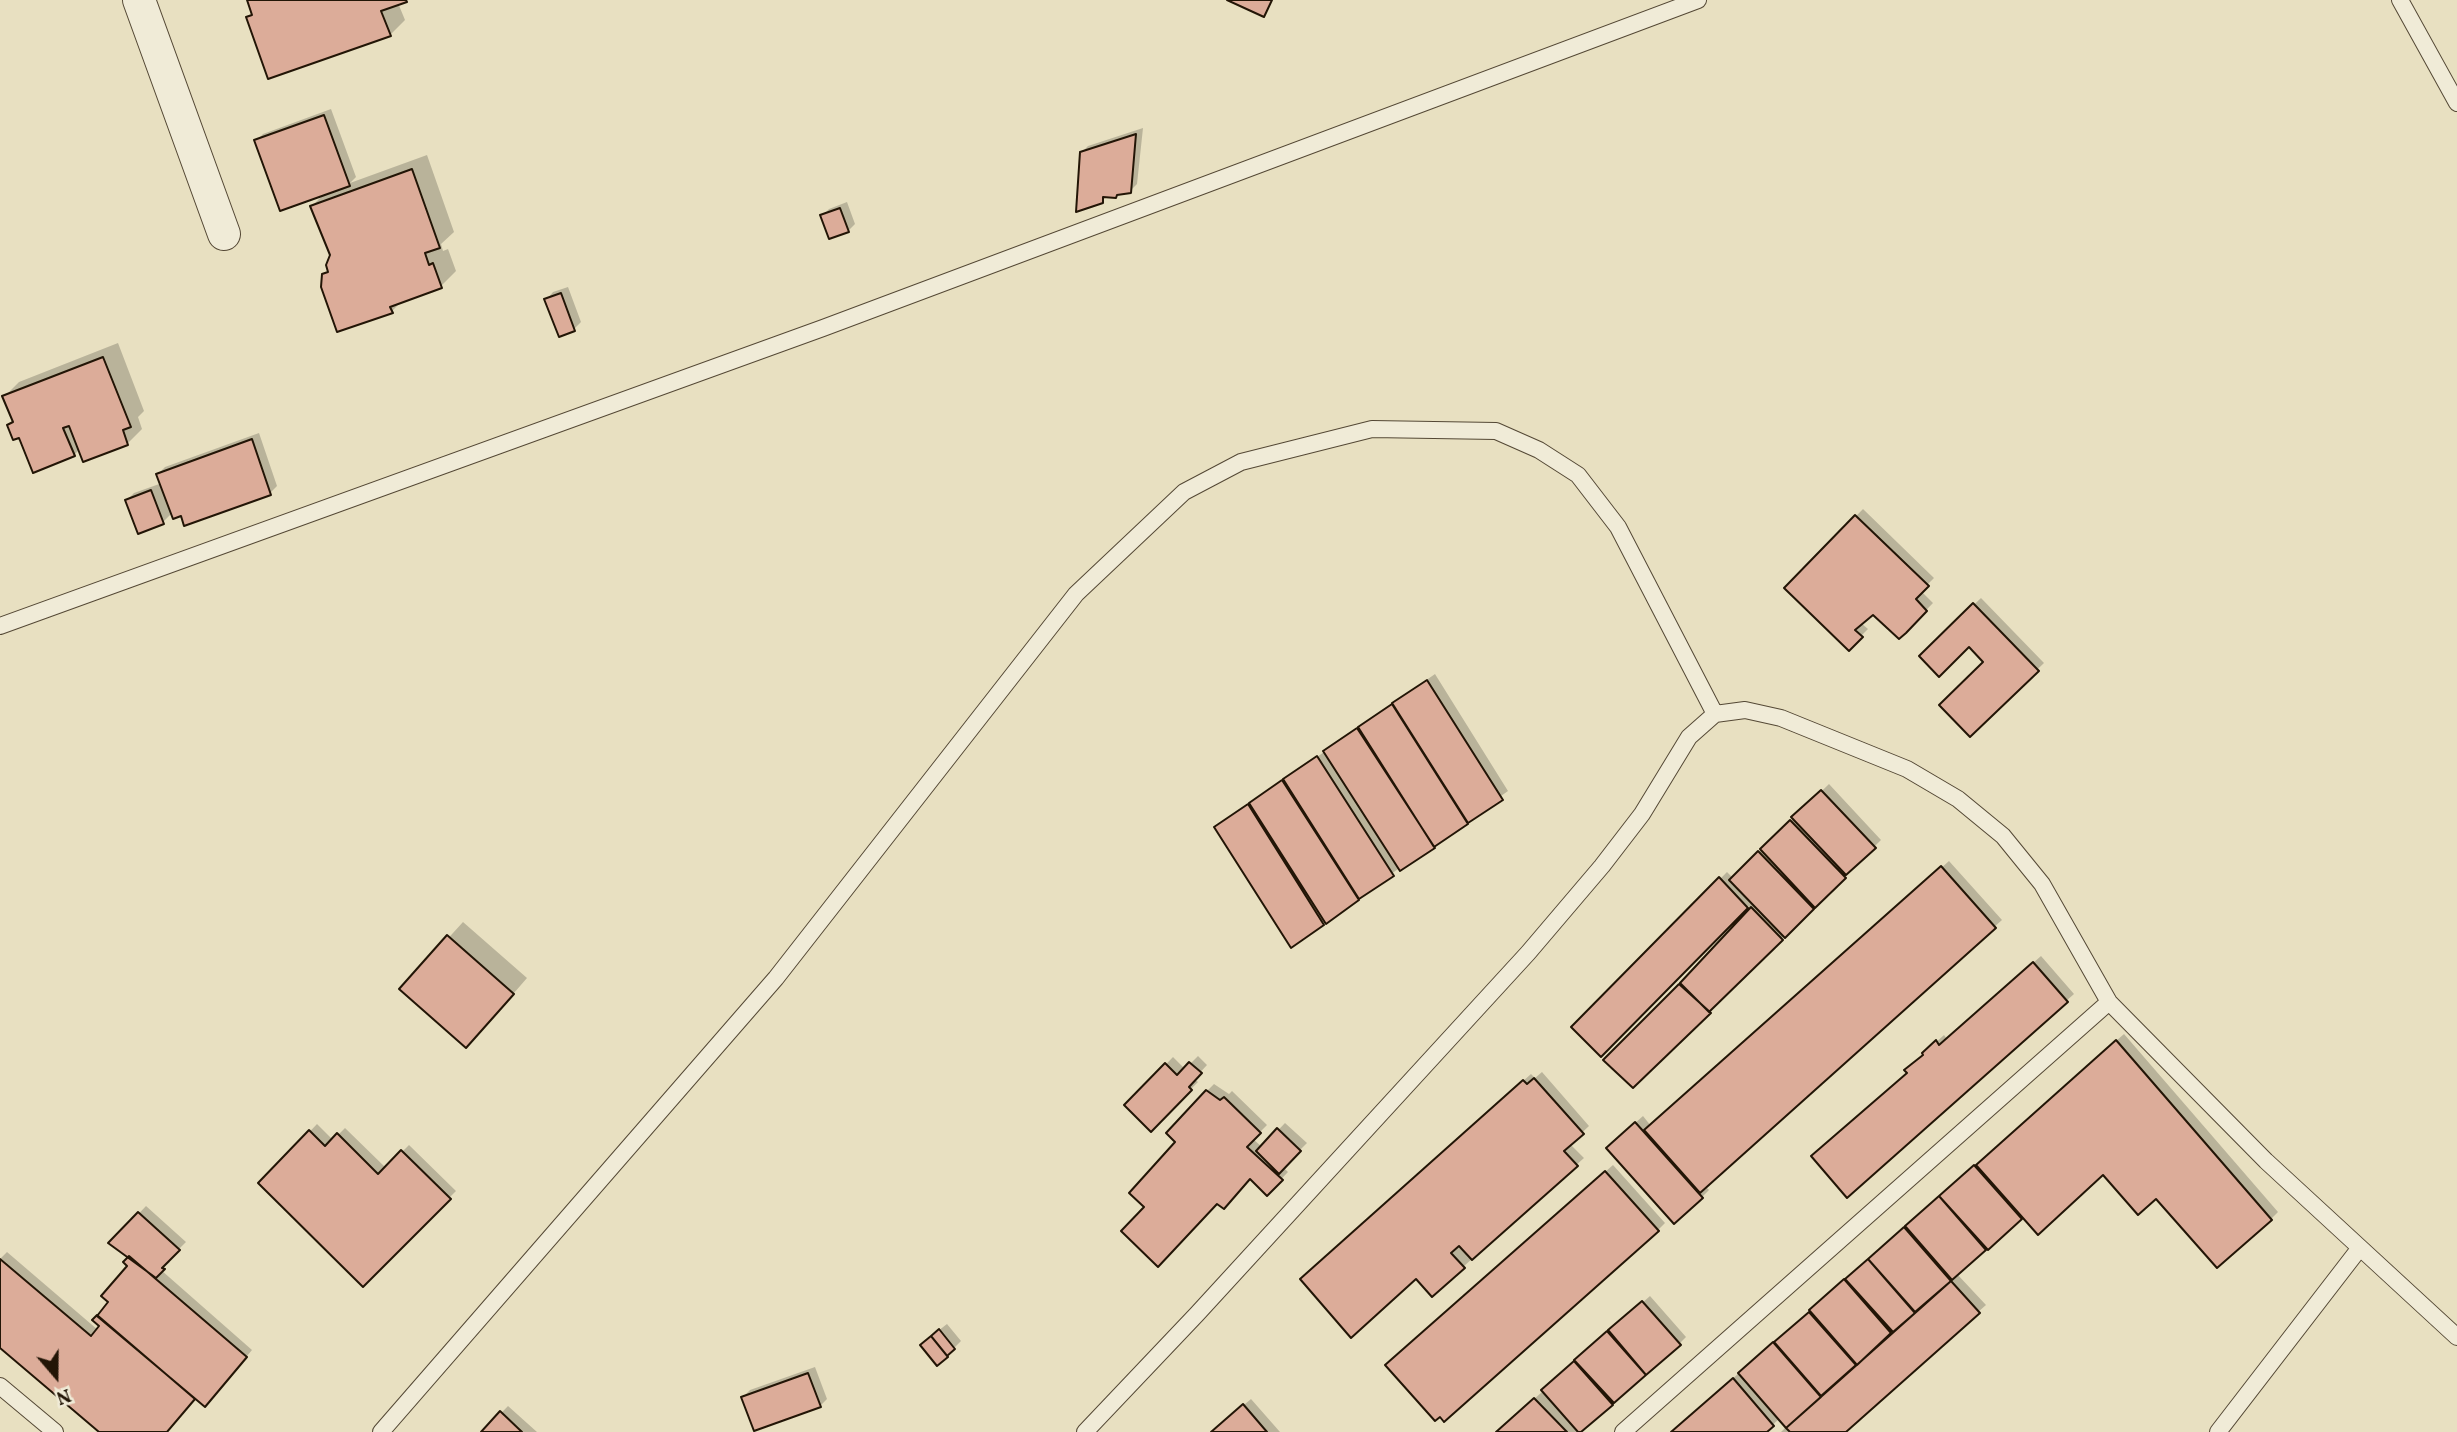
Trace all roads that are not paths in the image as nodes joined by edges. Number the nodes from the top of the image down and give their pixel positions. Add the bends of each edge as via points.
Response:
1 (139, 0) edge
2 (1698, 0) edge
3 (2400, 0) edge
4 (2457, 103) edge
5 (224, 234) dead end
6 (0, 626) edge
7 (1715, 713) junction
8 (2109, 1002) junction
9 (2359, 1249) junction
10 (2457, 1337) edge
11 (0, 1386) edge
12 (55, 1432) edge
13 (381, 1432) edge
14 (1085, 1432) edge
15 (1623, 1432) edge
16 (2218, 1432) edge

1 - 5 street
2 - 6 lane via 823,328
3 - 4 lane
7 - 8 lane via 1745,710 1780,718 1907,769 1958,799 2003,836 2042,884
7 - 13 lane via 1618,527 1578,475 1539,450 1496,431 1372,429 1241,462 1184,492 1076,594 776,978
7 - 14 lane via 1689,737 1642,814 1528,953
8 - 9 lane
8 - 15 lane
9 - 10 lane
9 - 16 lane
11 - 12 lane

